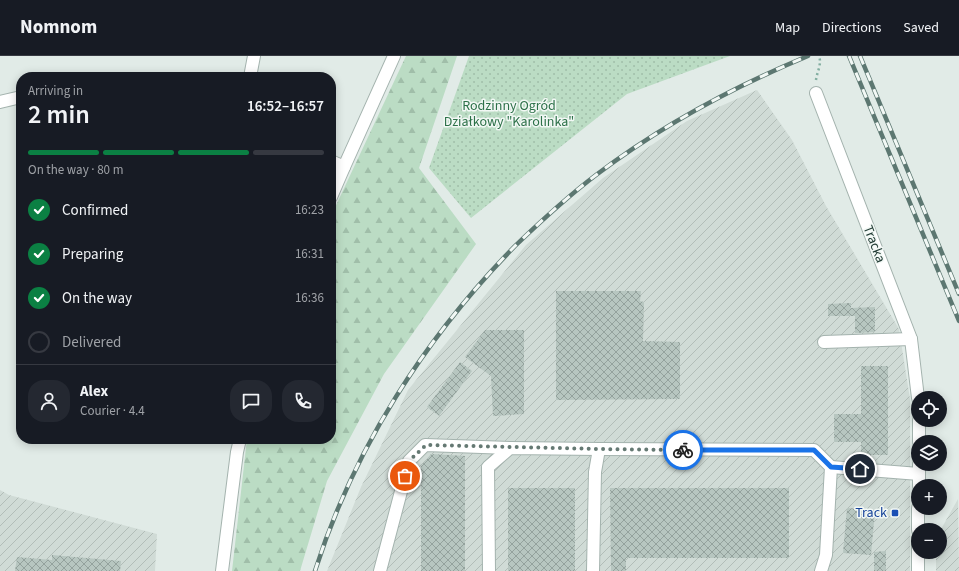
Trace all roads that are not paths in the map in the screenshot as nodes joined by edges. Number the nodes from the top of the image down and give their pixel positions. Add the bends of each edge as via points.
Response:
1 (254, 56) edge
2 (394, 56) edge
3 (251, 72) edge
4 (816, 93) road end
5 (16, 98) edge
6 (0, 102) edge
7 (336, 164) edge
8 (344, 167) junction
9 (336, 185) edge
10 (911, 339) junction
11 (824, 342) dead end
12 (917, 391) edge
13 (239, 444) edge
14 (510, 448) junction
15 (599, 449) junction
16 (831, 467) junction
17 (919, 475) edge
18 (918, 559) edge
19 (222, 571) edge
20 (380, 571) edge
21 (489, 571) edge
22 (593, 571) edge
23 (821, 571) edge
24 (918, 571) edge

1 - 3 street
2 - 8 street
4 - 10 street, Tracka
5 - 6 street
7 - 8 street
8 - 9 street
10 - 11 street
10 - 12 street, Tracka
13 - 19 street
14 - 15 street
14 - 20 street via 426,445 420,450 409,461
14 - 21 street via 488,467
15 - 16 street via 814,450
15 - 22 street via 595,472
16 - 17 street
16 - 23 street via 826,556
18 - 24 street

